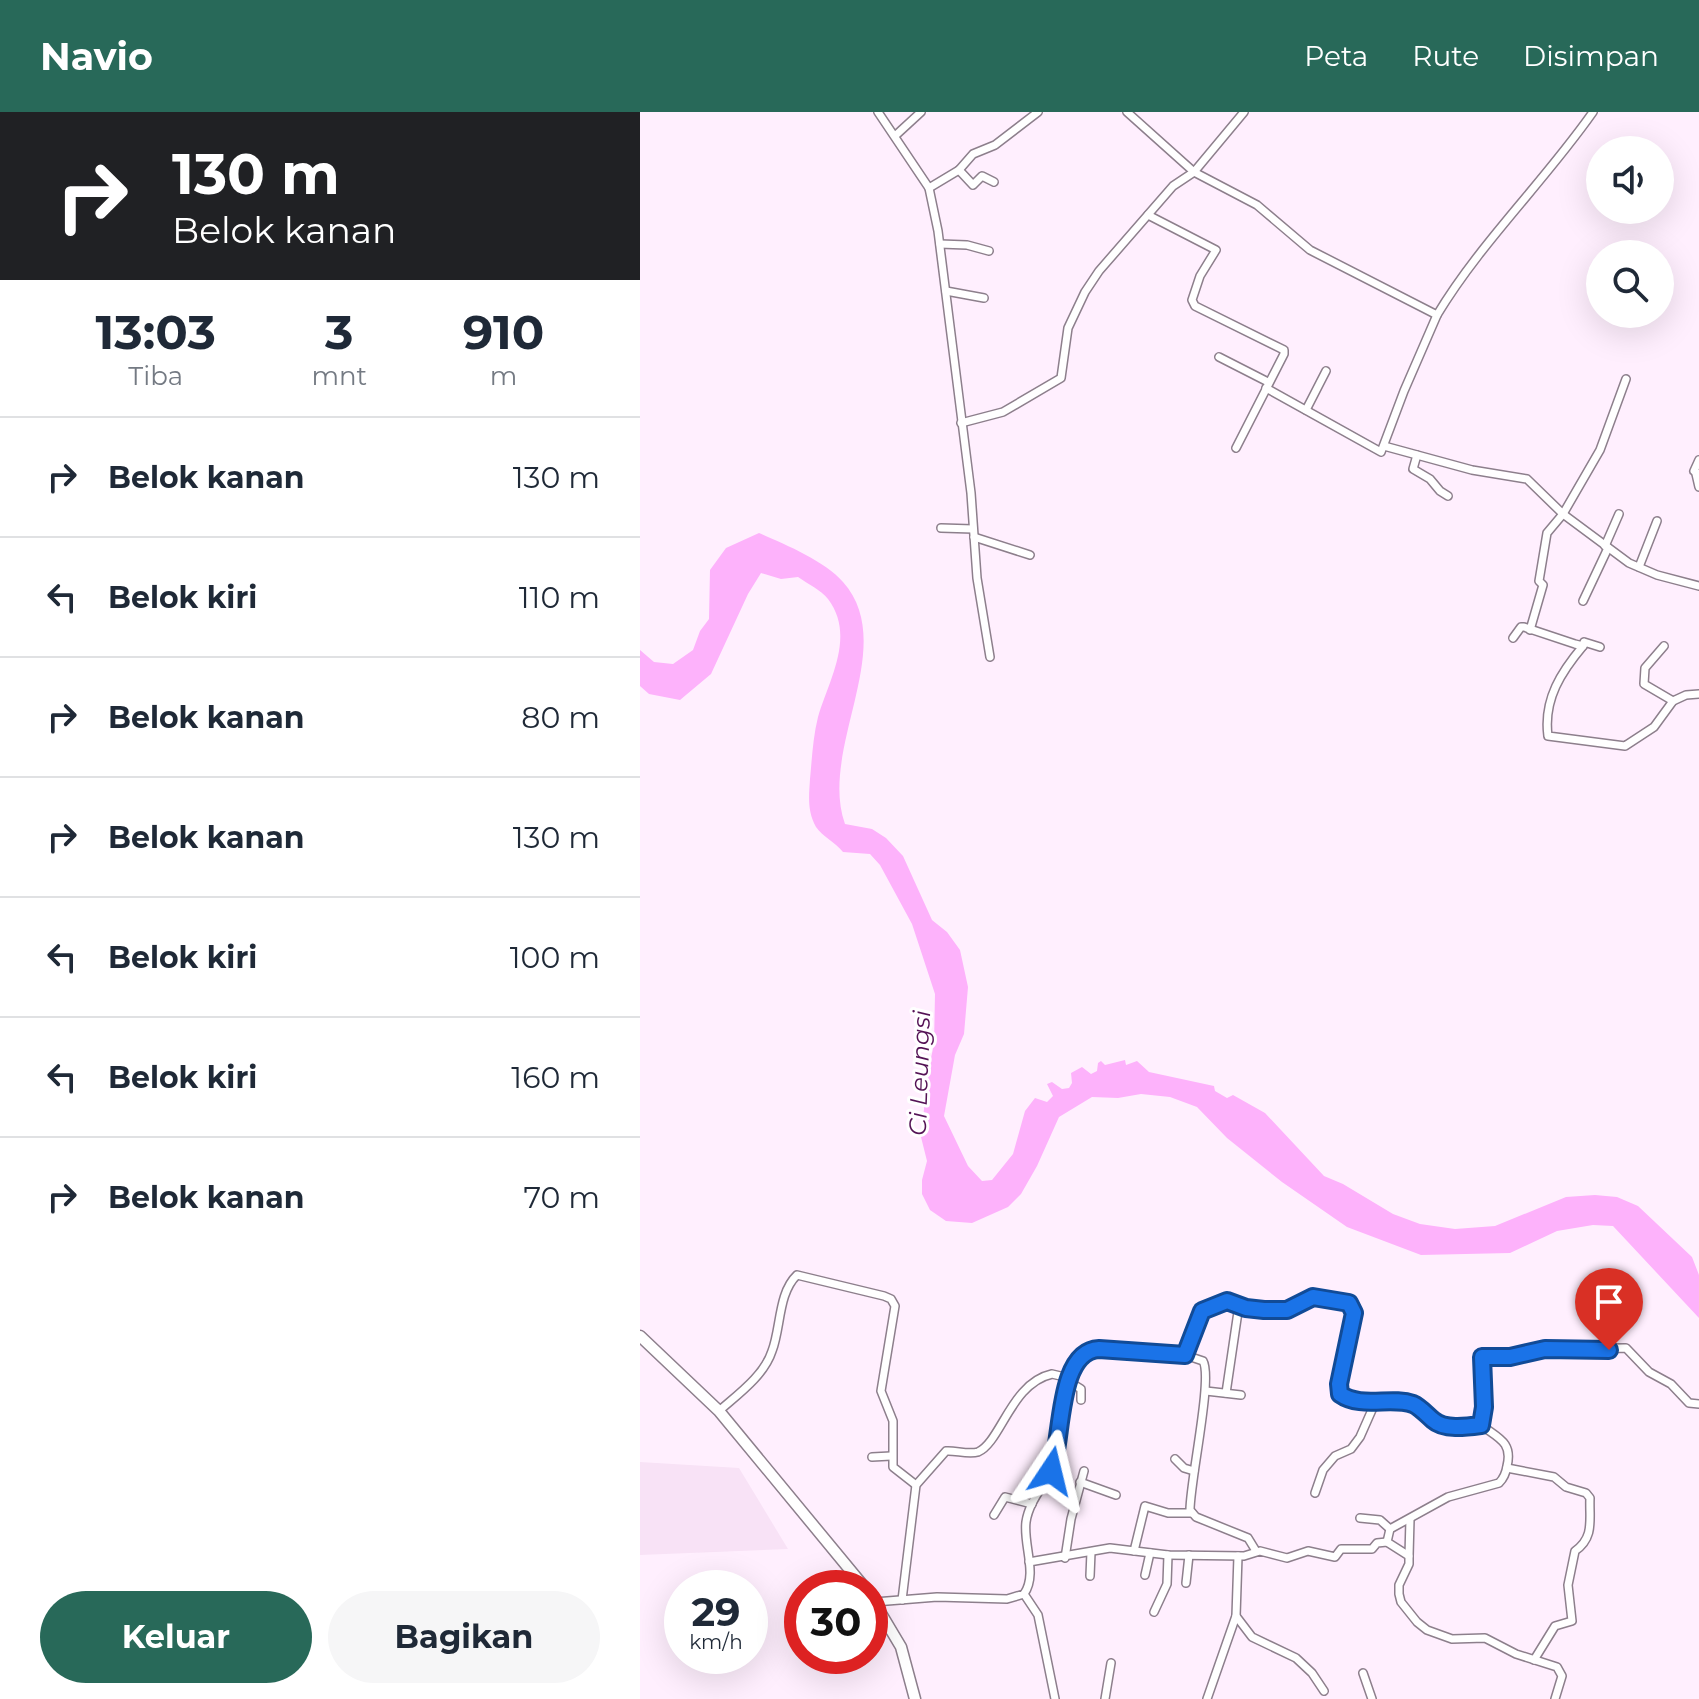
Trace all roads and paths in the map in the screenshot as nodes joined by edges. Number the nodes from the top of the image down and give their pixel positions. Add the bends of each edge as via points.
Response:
1 (878, 112) edge
2 (921, 112) edge
3 (1038, 112) edge
4 (1127, 112) edge
5 (1244, 112) edge
6 (1593, 112) edge
7 (896, 135) junction
8 (959, 170) junction
9 (1194, 172) junction
10 (994, 182) dead end
11 (929, 188) junction
12 (1148, 215) junction
13 (940, 244) junction
14 (989, 251) dead end
15 (946, 291) junction
16 (984, 298) dead end
17 (1437, 315) junction
18 (1219, 357) dead end
19 (1326, 371) dead end
20 (1626, 379) dead end
21 (1267, 385) junction
22 (1306, 410) junction
23 (961, 423) junction
24 (1384, 446) junction
25 (1236, 448) dead end
26 (1417, 455) junction
27 (1699, 460) edge
28 (1697, 474) edge
29 (1699, 487) edge
30 (1448, 496) dead end
31 (1563, 514) junction
32 (1619, 514) dead end
33 (1657, 521) dead end
34 (941, 528) dead end
35 (974, 533) junction
36 (1606, 547) junction
37 (1030, 555) dead end
38 (1639, 567) junction
39 (1699, 586) edge
40 (1583, 601) dead end
41 (1530, 630) junction
42 (1513, 638) dead end
43 (1583, 646) junction
44 (1664, 646) dead end
45 (1600, 647) dead end
46 (990, 657) dead end
47 (1699, 694) edge
48 (1673, 701) junction
49 (1239, 1305) junction
50 (640, 1336) edge
51 (1185, 1355) junction
52 (1069, 1379) junction
53 (1206, 1391) junction
54 (1226, 1393) junction
55 (1241, 1395) dead end
56 (1081, 1400) dead end
57 (1375, 1403) junction
58 (1699, 1404) edge
59 (719, 1411) junction
60 (1481, 1425) junction
61 (891, 1456) junction
62 (872, 1457) dead end
63 (1175, 1459) dead end
64 (1507, 1468) junction
65 (1084, 1471) dead end
66 (1194, 1471) junction
67 (1080, 1482) junction
68 (916, 1485) junction
69 (1315, 1493) dead end
70 (1116, 1495) dead end
71 (1032, 1504) junction
72 (1192, 1513) junction
73 (994, 1515) dead end
74 (1360, 1518) dead end
75 (1410, 1519) junction
76 (1390, 1529) junction
77 (1387, 1542) junction
78 (1134, 1551) junction
79 (1256, 1551) junction
80 (1091, 1552) junction
81 (1150, 1553) junction
82 (1168, 1555) junction
83 (1189, 1555) junction
84 (1238, 1556) junction
85 (1409, 1556) junction
86 (1065, 1558) junction
87 (1029, 1562) junction
88 (850, 1570) edge
89 (1145, 1575) dead end
90 (1090, 1576) dead end
91 (1186, 1583) dead end
92 (1024, 1594) junction
93 (888, 1599) edge
94 (902, 1600) junction
95 (1154, 1612) dead end
96 (1236, 1616) junction
97 (888, 1624) edge
98 (1534, 1660) junction
99 (1111, 1663) dead end
100 (1363, 1673) dead end
101 (1324, 1691) dead end
102 (915, 1699) edge
103 (1055, 1699) edge
104 (1105, 1699) edge
105 (1207, 1699) edge
106 (1372, 1699) edge
107 (1555, 1699) edge

1 - 7 street
2 - 7 street
3 - 8 street via 995,145 973,154
4 - 9 street
5 - 9 street
6 - 17 street
7 - 11 street
8 - 10 street via 973,185 982,176
8 - 11 street
9 - 12 street via 1173,186
9 - 17 street via 1257,205 1310,250
11 - 13 street
12 - 21 street via 1216,250 1200,276 1193,302 1284,350
12 - 23 street via 1078,304 1068,328 1061,378 1003,412
13 - 14 street
13 - 15 street
15 - 16 street
15 - 23 street
17 - 24 street
18 - 21 street
19 - 22 street
20 - 31 street via 1600,450
21 - 22 street
21 - 25 street
22 - 24 street via 1381,452
23 - 35 street
24 - 26 street
26 - 30 street via 1414,470
26 - 31 street via 1527,479
27 - 28 street
28 - 29 street
31 - 36 street
31 - 41 street via 1545,538 1539,577 1543,585
32 - 36 street
33 - 38 street
34 - 35 street
35 - 37 street
35 - 46 street
36 - 38 street
36 - 40 street
38 - 39 street
41 - 42 street via 1521,627
41 - 43 street
43 - 45 street via 1584,642
43 - 48 street via 1557,678 1547,734 1625,746 1658,722
44 - 48 street via 1645,668 1644,684
47 - 48 street
49 - 51 street via 1227,1301 1202,1311
49 - 54 street
49 - 57 street via 1287,1310 1313,1297 1349,1303 1354,1313 1338,1390 1344,1397
50 - 59 main road
51 - 52 street via 1089,1349
51 - 53 street via 1206,1363
52 - 56 street via 1081,1389
52 - 68 street via 1052,1374 1034,1383 1012,1404 983,1448 972,1453 946,1451
52 - 71 street via 1054,1464
53 - 54 street
53 - 66 street
54 - 55 street
57 - 60 street via 1412,1404 1440,1425
57 - 69 street via 1351,1449 1323,1470
58 - 60 street via 1689,1403 1626,1348 1545,1349 1482,1357
59 - 61 street via 768,1360 797,1275 884,1296 895,1306 881,1387 893,1421
59 - 88 main road
60 - 64 street via 1507,1446
61 - 62 street
61 - 68 street via 893,1467
63 - 66 street
64 - 75 street via 1499,1483 1448,1497
64 - 98 street via 1554,1477 1590,1498 1588,1538 1575,1551 1568,1585 1572,1621 1555,1626
65 - 67 street
66 - 72 street
67 - 70 street
67 - 86 street
68 - 94 street
71 - 73 street via 1005,1497
71 - 87 street via 1026,1524
72 - 78 street via 1145,1506
72 - 79 street via 1248,1538
74 - 76 street via 1380,1520
75 - 76 street
75 - 85 street
76 - 77 street
77 - 79 street via 1372,1549 1341,1549 1335,1557 1308,1551 1283,1558
77 - 85 street
78 - 80 street
78 - 81 street
79 - 84 street
80 - 86 street
80 - 90 street
81 - 82 street
81 - 89 street
82 - 83 street
82 - 95 street via 1167,1584
83 - 84 street
83 - 91 street
84 - 96 street
85 - 98 street via 1398,1591 1417,1622 1452,1639 1485,1638
86 - 87 street
87 - 92 street
92 - 94 street via 1007,1599
92 - 103 street via 1038,1615
93 - 94 street
96 - 101 street via 1252,1637 1296,1658
96 - 105 street
97 - 102 main road via 901,1647
98 - 107 street via 1562,1673
99 - 104 street
100 - 106 street

